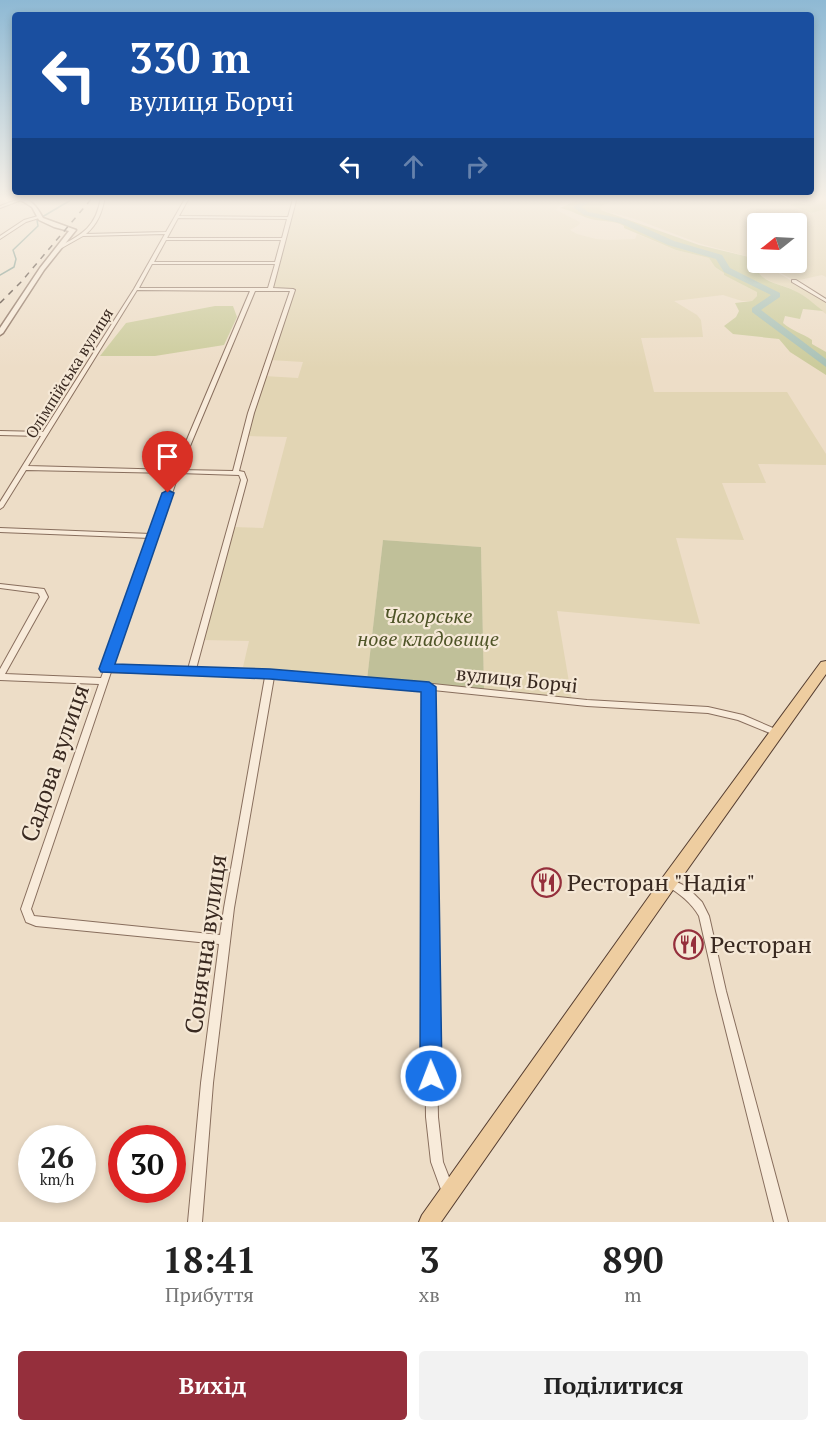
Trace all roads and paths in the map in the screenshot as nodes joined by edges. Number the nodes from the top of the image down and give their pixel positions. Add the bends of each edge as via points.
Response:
1 (54, 254) edge
2 (156, 254) edge
3 (279, 254) edge
4 (151, 263) junction
5 (277, 263) junction
6 (794, 281) dead end
7 (136, 289) junction
8 (253, 290) junction
9 (270, 290) junction
10 (826, 301) edge
11 (0, 333) edge
12 (0, 433) edge
13 (46, 434) junction
14 (24, 468) junction
15 (236, 471) junction
16 (176, 472) junction
17 (0, 507) edge
18 (0, 530) edge
19 (153, 536) junction
20 (0, 586) edge
21 (826, 665) edge
22 (106, 669) junction
23 (191, 671) junction
24 (270, 674) junction
25 (0, 677) edge
26 (102, 681) junction
27 (429, 687) junction
28 (777, 733) junction
29 (669, 882) junction
30 (224, 940) junction
31 (449, 1194) junction
32 (195, 1222) edge
33 (429, 1222) edge
34 (781, 1222) edge

1 - 11 street
2 - 4 street, Олімпійська вулиця
3 - 5 street
4 - 5 street
4 - 7 street, Олімпійська вулиця
5 - 9 street
6 - 10 street
7 - 8 street
7 - 13 street, Олімпійська вулиця
8 - 9 street
8 - 16 street, Садова вулиця
9 - 15 street via 293,290 251,413
12 - 13 street
13 - 14 street, Олімпійська вулиця
14 - 16 street
14 - 17 street, Олімпійська вулиця
15 - 16 street
15 - 23 street via 244,480
16 - 19 street, Садова вулиця
18 - 19 street
19 - 22 street, Садова вулиця
20 - 25 street via 41,591 44,597
21 - 28 main road
22 - 23 street, вулиця Борчі
22 - 26 street, Садова вулиця
23 - 24 street, вулиця Борчі
24 - 27 street, вулиця Борчі
24 - 30 street, Сонячна вулиця
25 - 26 street
26 - 30 street, Садова вулиця via 28,897 27,915 42,922
27 - 28 street, вулиця Борчі via 717,711
27 - 31 street via 432,1117 437,1162
28 - 29 main road
29 - 31 main road
29 - 34 street via 689,895 704,916
30 - 32 street, Сонячна вулиця
31 - 33 main road

